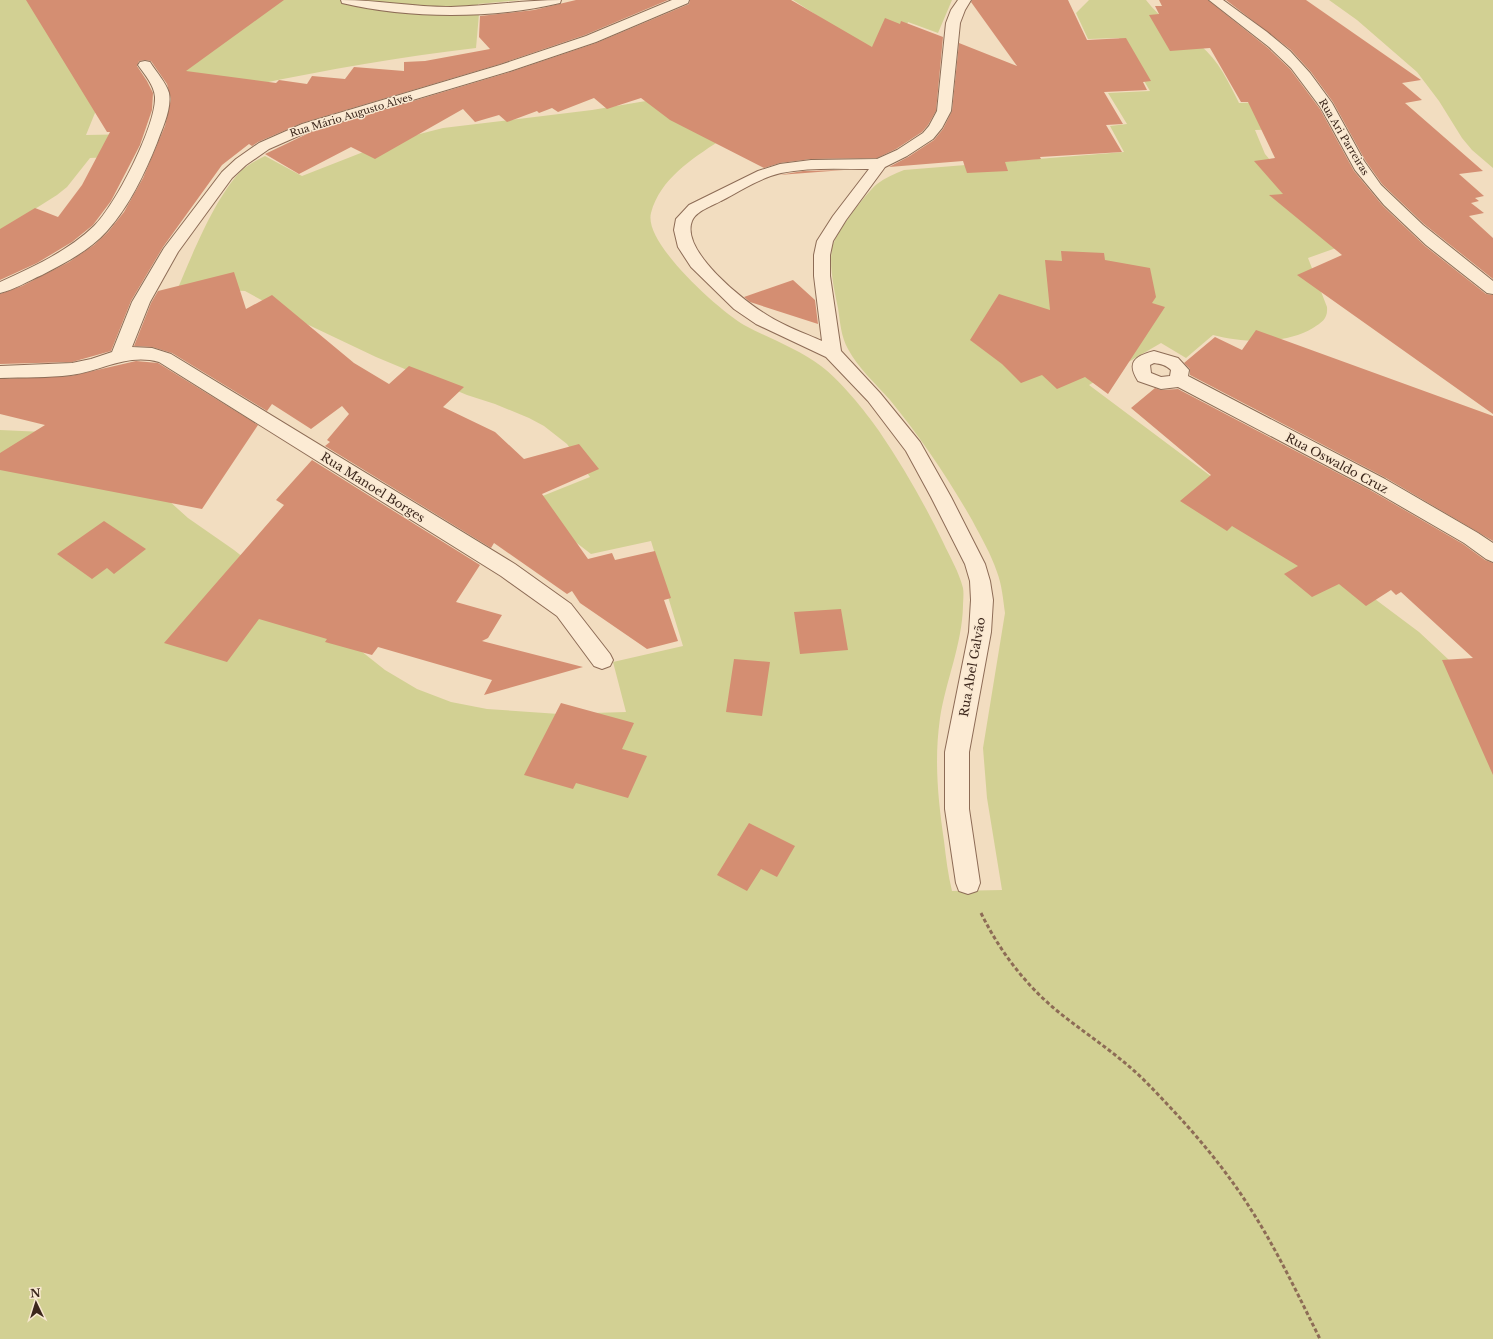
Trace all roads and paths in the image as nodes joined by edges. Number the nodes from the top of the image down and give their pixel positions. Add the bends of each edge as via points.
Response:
1 (347, 0) edge
2 (555, 0) edge
3 (683, 0) edge
4 (965, 0) edge
5 (1215, 0) edge
6 (145, 65) dead end
7 (880, 164) junction
8 (0, 288) edge
9 (1493, 289) edge
10 (832, 353) junction
11 (120, 355) junction
12 (0, 372) edge
13 (1178, 378) dead end
14 (1493, 554) edge
15 (602, 660) dead end
16 (968, 882) joint
17 (1320, 1339) edge

1 - 2 street via 427,11 507,8
3 - 11 street, Rua Mário Augusto Alves via 591,39 505,68 307,127 256,151 227,175 170,251 141,302
4 - 7 street, Rua Abel Galvão via 958,10 954,23 946,101 941,118 922,141
5 - 9 street, Rua Ari Parreiras via 1272,44 1304,74 1331,113 1359,167 1376,189 1454,260
6 - 8 street via 161,91 160,110 154,132 115,211 101,228 72,250 37,271
7 - 10 street, Rua Abel Galvão via 825,241 822,276
7 - 10 street, Rua Abel Galvão via 811,165 763,174 695,208 683,224 686,247 697,263 722,289 762,320
10 - 16 street, Rua Abel Galvão via 874,397 913,447 941,497 980,581 980,632 957,752 957,809
11 - 12 street, Rua Manoel Borges via 81,367
11 - 15 street, Rua Manoel Borges via 148,353 165,358 508,570 564,610
13 - 14 street, Rua Oswaldo Cruz via 1378,484 1471,538
16 - 17 path via 986,926 1008,959 1034,988 1061,1013 1145,1080 1197,1136 1250,1208 1291,1280

